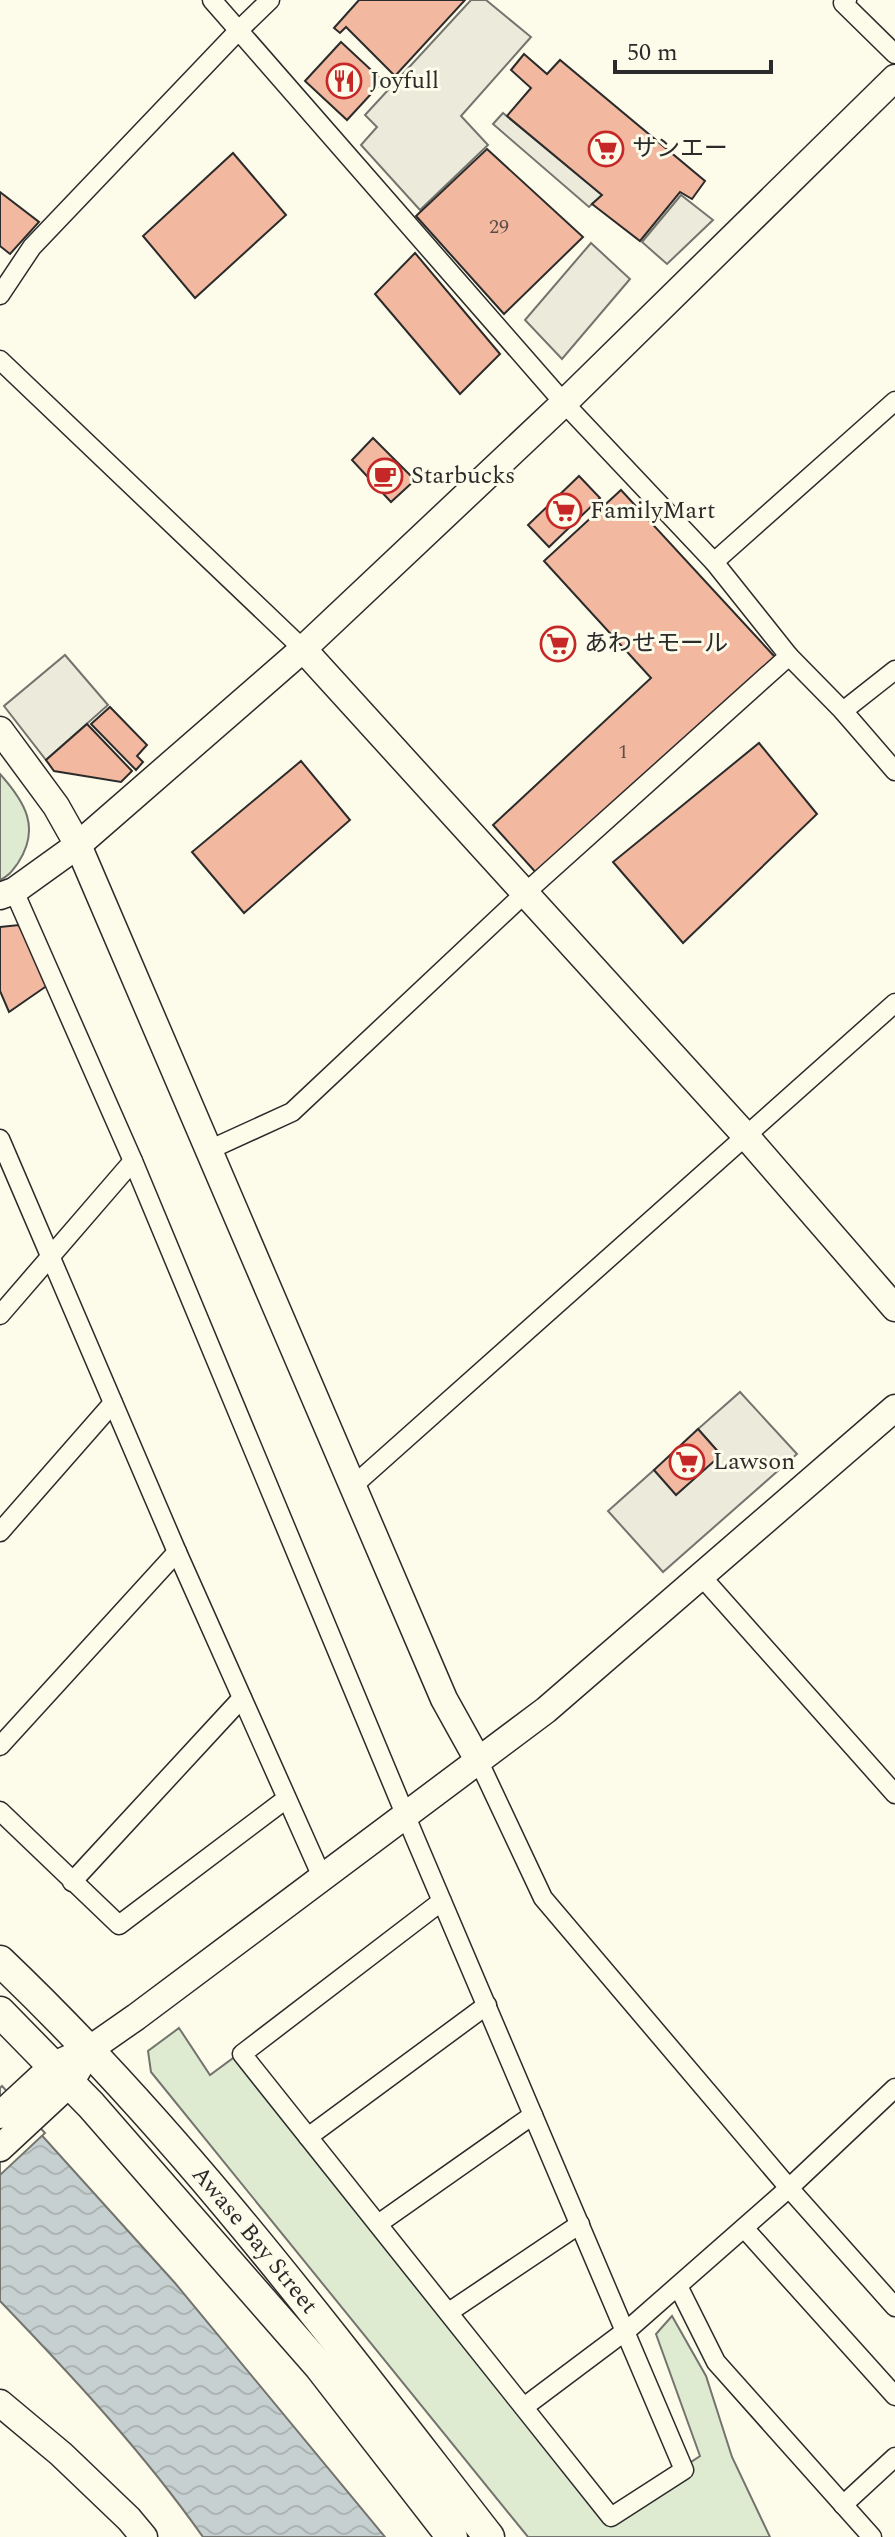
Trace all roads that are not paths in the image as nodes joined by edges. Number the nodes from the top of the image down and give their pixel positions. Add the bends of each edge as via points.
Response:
1 (212, 0) edge
2 (270, 0) edge
3 (847, 0) edge
4 (239, 30) junction
5 (895, 54) edge
6 (895, 78) edge
7 (0, 295) edge
8 (0, 360) edge
9 (895, 401) edge
10 (564, 403) junction
11 (714, 562) junction
12 (303, 649) junction
13 (789, 656) junction
14 (895, 670) edge
15 (843, 711) junction
16 (0, 730) edge
17 (895, 771) edge
18 (78, 845) junction
19 (7, 894) edge
20 (524, 894) junction
21 (895, 1003) edge
22 (745, 1135) junction
23 (0, 1139) edge
24 (211, 1149) junction
25 (133, 1161) junction
26 (50, 1257) junction
27 (895, 1308) edge
28 (0, 1315) edge
29 (113, 1403) junction
30 (895, 1408) edge
31 (354, 1485) junction
32 (0, 1532) edge
33 (177, 1552) junction
34 (702, 1577) junction
35 (242, 1698) junction
36 (0, 1746) edge
37 (479, 1762) junction
38 (895, 1794) edge
39 (286, 1799) junction
40 (0, 1811) edge
41 (406, 1815) junction
42 (322, 1877) junction
43 (72, 1882) junction
44 (442, 1901) junction
45 (0, 1961) edge
46 (487, 2005) junction
47 (0, 2012) edge
48 (90, 2049) junction
49 (62, 2074) junction
50 (895, 2088) edge
51 (39, 2096) junction
52 (0, 2115) edge
53 (533, 2115) junction
54 (308, 2137) junction
55 (0, 2148) edge
56 (789, 2188) junction
57 (378, 2224) junction
58 (580, 2224) junction
59 (744, 2228) junction
60 (678, 2286) junction
61 (895, 2307) edge
62 (449, 2312) junction
63 (625, 2331) junction
64 (895, 2396) edge
65 (0, 2403) edge
66 (524, 2407) junction
67 (895, 2457) edge
68 (843, 2505) junction
69 (144, 2537) edge
70 (452, 2537) edge
71 (489, 2537) edge
72 (872, 2537) edge

1 - 4 street
2 - 4 street
3 - 5 street via 843,3
4 - 7 street via 32,247
4 - 10 street
6 - 10 street
8 - 12 street
9 - 11 street
10 - 11 street
10 - 12 street
11 - 13 street
12 - 18 street
12 - 20 street
13 - 15 street
13 - 20 street
14 - 15 street
15 - 17 street
16 - 18 street
18 - 19 street
18 - 24 street
19 - 25 street
20 - 22 street
20 - 24 street via 292,1112
21 - 22 street
22 - 27 street
22 - 31 street
23 - 26 street
24 - 31 street
25 - 26 street
25 - 41 street
26 - 28 street
26 - 29 street
29 - 32 street
29 - 33 street
30 - 34 street
31 - 37 street via 444,1699
33 - 35 street
33 - 36 street
34 - 37 street
34 - 38 street
35 - 39 street
35 - 43 street
37 - 41 street
37 - 56 street via 543,1898
39 - 42 street
39 - 43 street via 119,1925
40 - 43 street
41 - 42 street
41 - 44 street
42 - 48 street
44 - 46 street
44 - 54 street via 242,2054
45 - 48 main road, Awase Bay Street
46 - 53 street
46 - 54 street
47 - 49 main road, Awase Bay Street
48 - 49 street
48 - 71 main road, Awase Bay Street via 289,2280
49 - 51 street
49 - 70 main road, Awase Bay Street via 320,2367
50 - 56 street
51 - 52 street
51 - 55 street
53 - 57 street
53 - 58 street
54 - 57 street
56 - 59 street
56 - 61 street
57 - 62 street
58 - 62 street
58 - 63 street
59 - 60 street
59 - 64 street
60 - 63 street
60 - 68 street via 716,2362
62 - 66 street
63 - 66 street
63 - 66 street via 684,2470 611,2517
65 - 69 street via 61,2454
67 - 68 street
68 - 72 street

